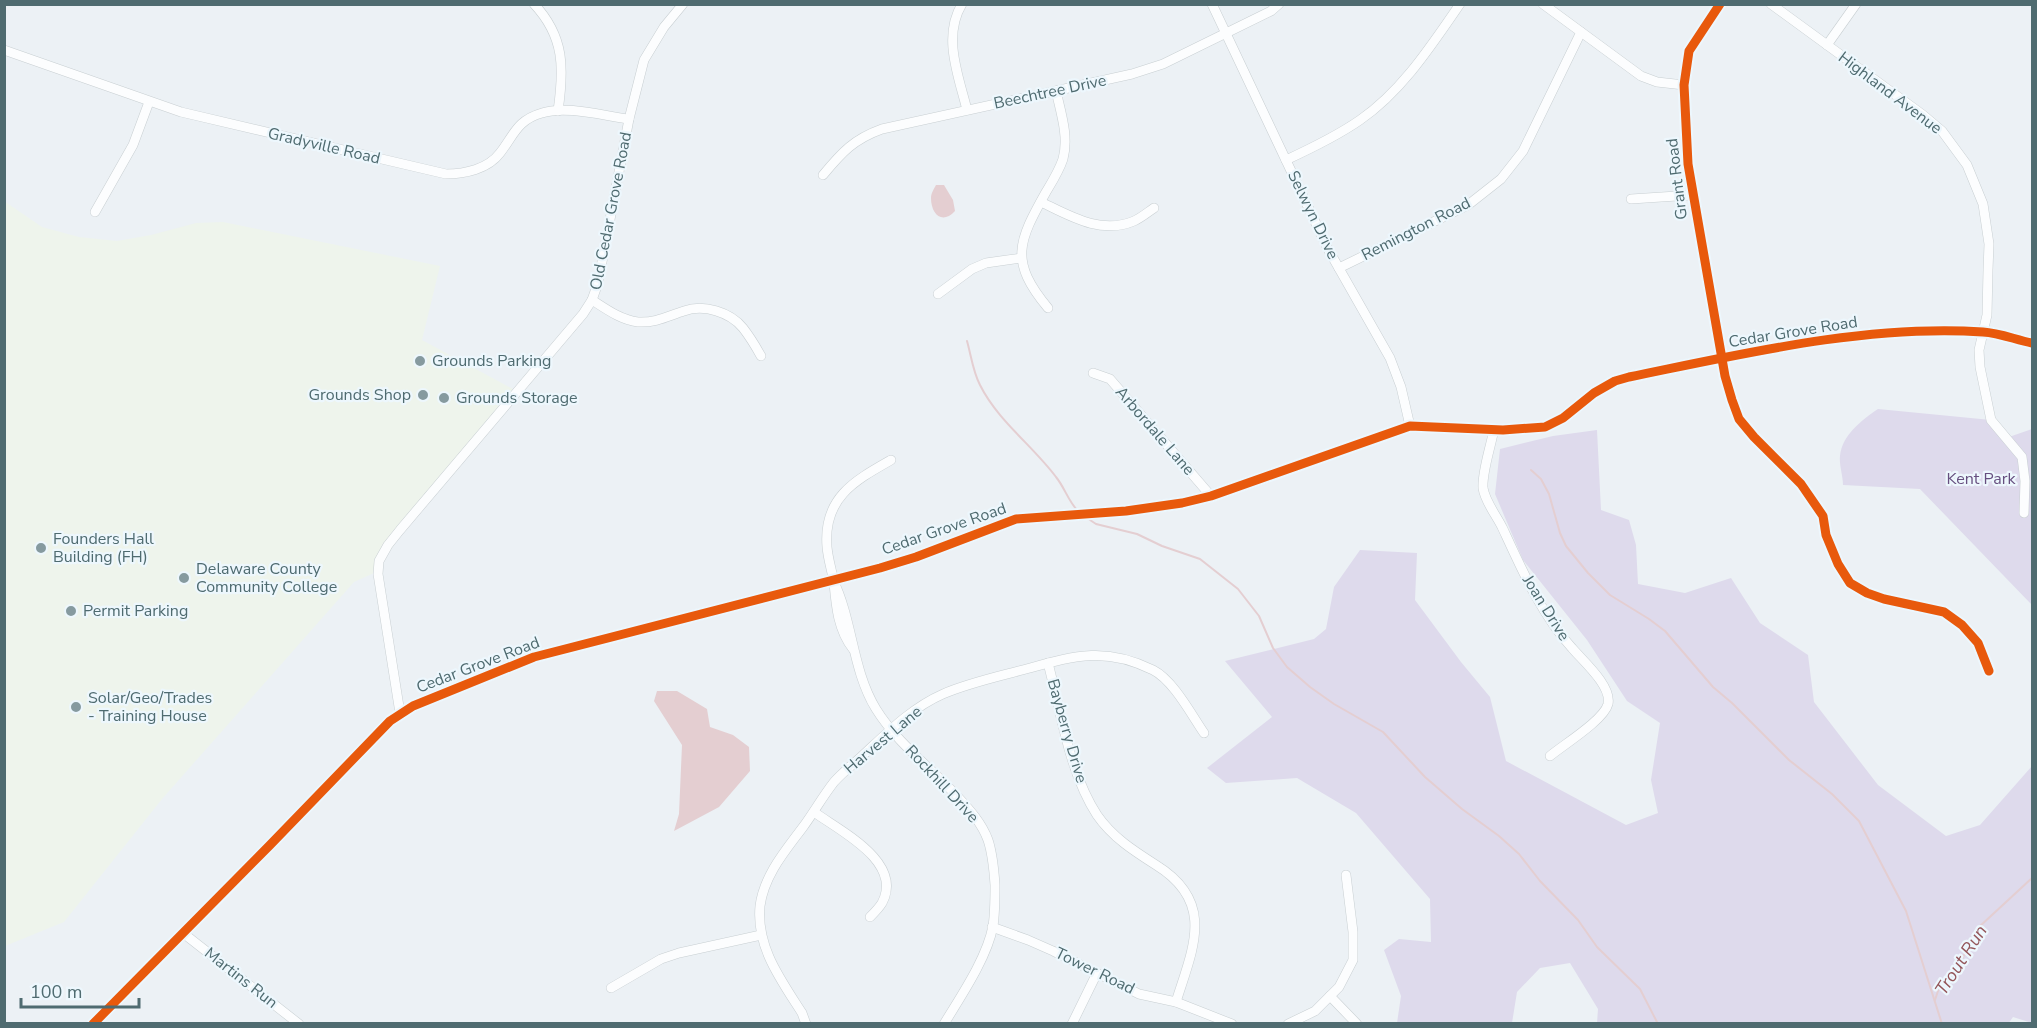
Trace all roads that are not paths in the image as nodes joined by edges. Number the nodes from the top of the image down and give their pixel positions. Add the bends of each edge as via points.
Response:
1 (534, 4) edge
2 (683, 4) edge
3 (962, 4) edge
4 (1212, 4) edge
5 (1279, 4) edge
6 (1460, 4) edge
7 (1543, 4) edge
8 (1720, 4) edge
9 (1771, 4) edge
10 (1856, 4) edge
11 (1581, 32) junction
12 (1225, 33) junction
13 (1827, 45) junction
14 (4, 50) edge
15 (1684, 85) junction
16 (1056, 91) junction
17 (149, 102) junction
18 (967, 110) junction
19 (558, 111) junction
20 (629, 120) junction
21 (1286, 160) junction
22 (824, 175) dead end
23 (1692, 195) junction
24 (1631, 198) dead end
25 (1041, 202) junction
26 (1154, 208) dead end
27 (94, 212) dead end
28 (1021, 258) junction
29 (1339, 268) junction
30 (938, 294) dead end
31 (592, 300) junction
32 (1048, 308) dead end
33 (1983, 332) junction
34 (2032, 343) edge
35 (761, 356) dead end
36 (1722, 358) junction
37 (1093, 373) dead end
38 (1410, 426) junction
39 (1494, 429) junction
40 (891, 460) dead end
41 (1211, 496) junction
42 (2024, 513) dead end
43 (833, 580) junction
44 (1048, 663) junction
45 (1989, 671) dead end
46 (400, 713) junction
47 (891, 729) junction
48 (1204, 733) dead end
49 (1550, 756) dead end
50 (814, 812) junction
51 (1346, 875) dead end
52 (870, 917) dead end
53 (992, 927) junction
54 (183, 933) junction
55 (761, 934) junction
56 (1097, 974) junction
57 (611, 988) dead end
58 (1330, 996) junction
59 (1176, 1002) junction
60 (93, 1023) edge
61 (299, 1023) edge
62 (806, 1023) edge
63 (944, 1023) edge
64 (1072, 1023) edge
65 (1232, 1023) edge
66 (1288, 1023) edge
67 (1357, 1023) edge

1 - 19 street via 549,23 561,57
2 - 20 street, Old Cedar Grove Road via 644,60
3 - 18 street via 952,27
4 - 12 street, Selwyn Drive
5 - 12 street, Beechtree Drive
6 - 21 street via 1420,60 1382,102 1335,136
7 - 11 street
8 - 15 street, Grant Road via 1689,51
9 - 13 street, Highland Avenue
10 - 13 street
11 - 15 street via 1641,76
11 - 29 street, Remington Road via 1523,151 1501,179 1468,205
12 - 16 street, Beechtree Drive via 1148,70
12 - 21 street, Selwyn Drive
13 - 33 street, Highland Avenue via 1942,131 1967,165 1983,204 1989,244
14 - 17 street, Gradyville Road
15 - 23 street, Grant Road
16 - 18 street, Beechtree Drive
16 - 25 street via 1065,146 1058,172
17 - 19 street, Gradyville Road via 446,174 461,174 492,161 525,121 539,113
17 - 27 street via 133,145
18 - 22 street, Beechtree Drive via 864,136 849,146
19 - 20 street, Gradyville Road
20 - 31 street, Old Cedar Grove Road
21 - 29 street, Selwyn Drive
23 - 24 street
23 - 36 street, Grant Road
25 - 26 street via 1099,226 1134,221
25 - 28 street via 1025,234
28 - 30 street via 972,269
28 - 32 street via 1029,283
29 - 38 street, Selwyn Drive via 1390,358
31 - 35 street via 618,316 639,322 663,320 686,310 712,310 743,328
31 - 46 street, Old Cedar Grove Road via 399,530 379,561
33 - 34 street, Cedar Grove Road
33 - 36 street, Cedar Grove Road via 1879,334
33 - 42 street, Highland Avenue via 1979,350 1985,398 1991,420 2022,458
36 - 39 street, Cedar Grove Road via 1615,381 1545,427
36 - 45 street, Grant Road via 1739,418 1812,498 1823,516 1838,564 1850,583 1884,599 1944,612 1978,644
37 - 41 street, Arbordale Lane via 1110,379
38 - 39 street, Cedar Grove Road
38 - 41 street, Cedar Grove Road
39 - 49 street, Joan Drive via 1483,478 1485,496 1548,615 1608,694 1602,715
40 - 43 street, Rockhill Drive via 851,484 837,500 826,541
41 - 43 street, Cedar Grove Road via 1126,511 1016,519 916,557
43 - 46 street, Cedar Grove Road via 534,657
43 - 47 street, Rockhill Drive via 844,638 855,652 876,709
44 - 47 street, Harvest Lane via 942,694
44 - 48 street, Harvest Lane via 1080,655 1105,655 1156,671 1174,689
44 - 59 street, Bayberry Drive via 1074,765 1097,814 1128,847 1173,878 1192,905 1196,923 1194,946
46 - 54 street, Cedar Grove Road
47 - 50 street, Harvest Lane via 836,780
47 - 53 street, Rockhill Drive via 956,794 988,839 994,864
50 - 52 street via 866,849 885,874 882,904
50 - 55 street, Harvest Lane via 767,882 760,905
51 - 58 street via 1353,960
53 - 56 street, Tower Road
53 - 63 street, Rockhill Drive via 968,985
54 - 60 street, Cedar Grove Road
54 - 61 street, Martins Run
55 - 57 street via 661,959
55 - 62 street, Harvest Lane via 768,955
56 - 59 street, Tower Road via 1139,994
56 - 64 street
58 - 66 street via 1315,1011
58 - 67 street
59 - 65 street, Tower Road

